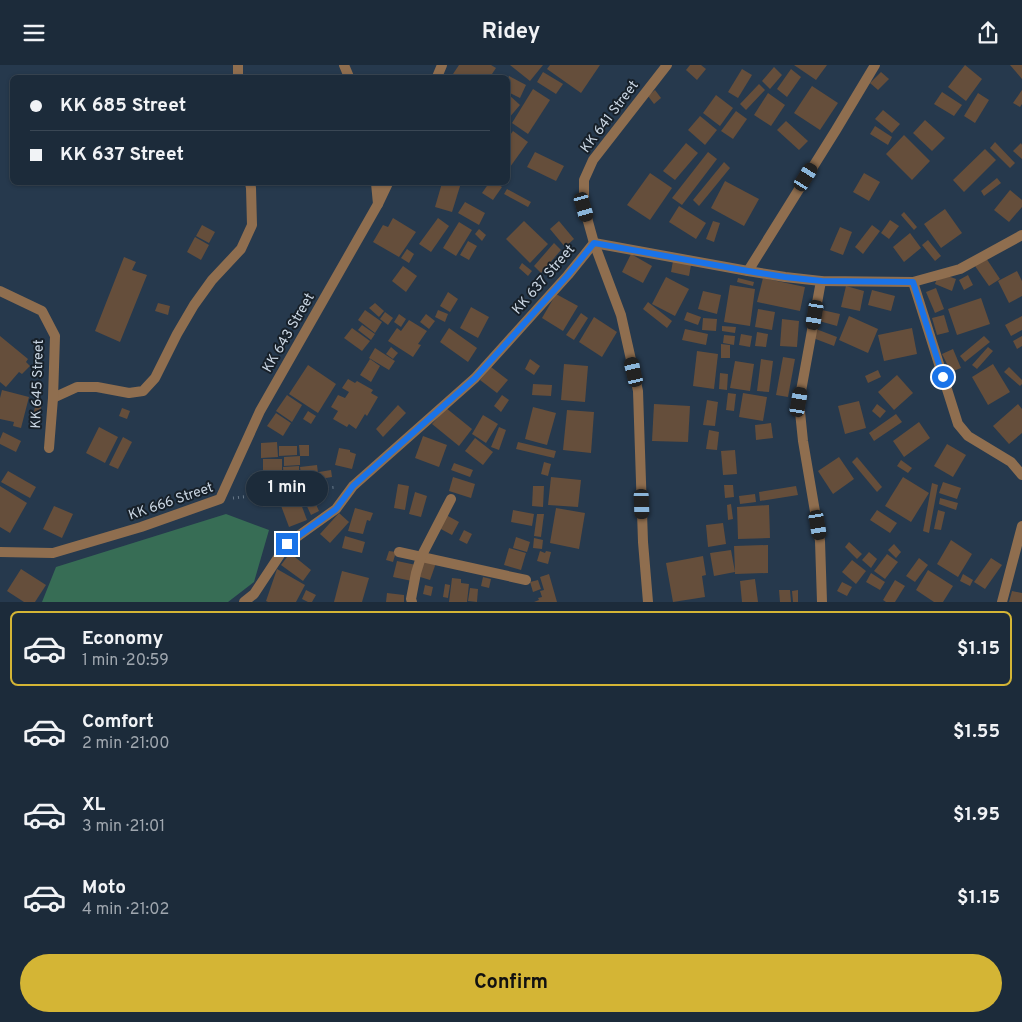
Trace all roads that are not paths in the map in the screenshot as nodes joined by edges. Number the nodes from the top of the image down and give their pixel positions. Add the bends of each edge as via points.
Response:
1 (667, 65) edge
2 (875, 65) edge
3 (250, 185) edge
4 (376, 185) edge
5 (387, 185) edge
6 (378, 204) junction
7 (1022, 235) edge
8 (594, 243) junction
9 (748, 271) junction
10 (822, 281) junction
11 (913, 282) junction
12 (0, 291) edge
13 (53, 398) junction
14 (49, 448) dead end
15 (1022, 475) edge
16 (220, 499) joint
17 (451, 499) dead end
18 (1022, 526) edge
19 (0, 552) edge
20 (400, 552) dead end
21 (421, 557) junction
22 (526, 580) dead end
23 (244, 602) edge
24 (412, 602) edge
25 (648, 602) edge
26 (822, 602) edge
27 (1002, 602) edge

1 - 8 street, KK 641 Street via 593,160 584,179 584,207
2 - 9 street
3 - 13 street via 252,225 241,249 194,305 155,378 143,391 129,393 77,387
4 - 6 street
5 - 6 street, KK 643 Street
6 - 16 street, KK 643 Street via 260,411
7 - 11 street, KK 637 Street via 960,269
8 - 9 street, KK 637 Street
8 - 23 street, KK 637 Street via 475,378 353,486 336,509 287,544 254,594
8 - 25 street, KK 641 Street via 621,315 638,391
9 - 10 street, KK 637 Street
10 - 11 street, KK 637 Street
10 - 26 street via 799,402 820,541
11 - 15 street via 958,424 968,436 1011,462
12 - 13 street, KK 645 Street via 42,311 55,335
13 - 14 street, KK 645 Street
16 - 19 street, KK 666 Street via 53,553
17 - 21 street
18 - 27 street
20 - 21 street
21 - 22 street
21 - 24 street

